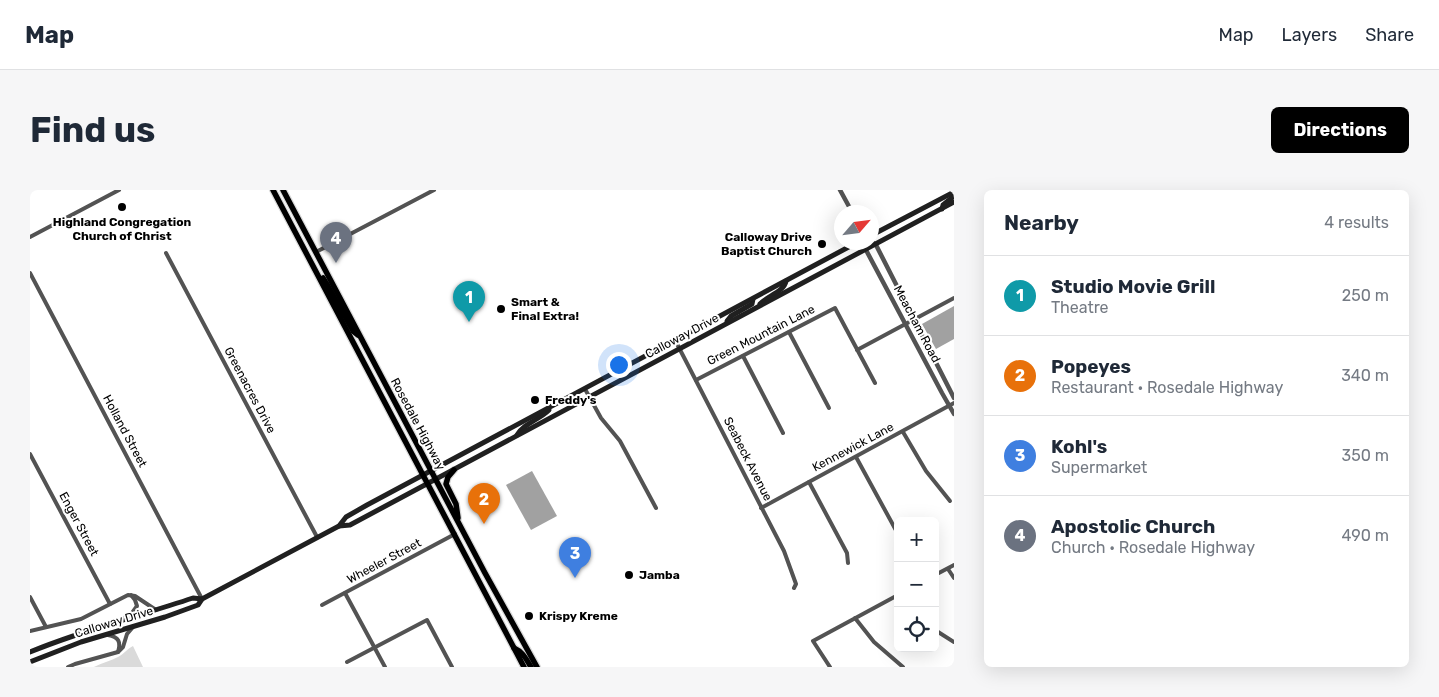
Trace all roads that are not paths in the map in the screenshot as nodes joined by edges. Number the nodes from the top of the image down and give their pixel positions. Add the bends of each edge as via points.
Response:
1 (119, 190) edge
2 (273, 190) edge
3 (283, 190) edge
4 (434, 190) edge
5 (840, 190) edge
6 (953, 193) edge
7 (954, 202) edge
8 (848, 205) edge
9 (942, 209) junction
10 (879, 231) edge
11 (30, 237) edge
12 (879, 240) edge
13 (843, 250) edge
14 (866, 250) joint
15 (878, 250) edge
16 (316, 252) junction
17 (166, 253) dead end
18 (311, 262) junction
19 (30, 273) edge
20 (786, 281) junction
21 (954, 298) edge
22 (753, 299) junction
23 (756, 308) junction
24 (914, 319) junction
25 (905, 323) junction
26 (723, 325) junction
27 (789, 332) junction
28 (360, 336) junction
29 (676, 340) junction
30 (353, 341) junction
31 (680, 348) junction
32 (858, 350) junction
33 (743, 356) junction
34 (380, 375) junction
35 (696, 380) junction
36 (875, 384) dead end
37 (585, 389) junction
38 (589, 397) junction
39 (954, 398) edge
40 (952, 405) edge
41 (552, 406) junction
42 (829, 408) dead end
43 (954, 414) edge
44 (904, 432) junction
45 (783, 433) dead end
46 (517, 436) junction
47 (30, 454) edge
48 (856, 457) junction
49 (431, 470) junction
50 (454, 470) junction
51 (424, 474) junction
52 (436, 480) junction
53 (809, 482) junction
54 (428, 484) junction
55 (950, 501) dead end
56 (656, 508) dead end
57 (761, 508) junction
58 (339, 526) junction
59 (894, 527) edge
60 (462, 530) junction
61 (455, 534) junction
62 (317, 538) junction
63 (848, 563) dead end
64 (954, 565) edge
65 (948, 568) junction
66 (939, 573) edge
67 (954, 578) edge
68 (794, 588) dead end
69 (346, 593) junction
70 (131, 595) junction
71 (30, 597) edge
72 (894, 597) edge
73 (202, 599) junction
74 (110, 604) junction
75 (322, 605) dead end
76 (156, 610) junction
77 (855, 618) junction
78 (122, 620) junction
79 (46, 627) junction
80 (133, 627) junction
81 (30, 631) edge
82 (939, 633) edge
83 (106, 634) junction
84 (954, 642) edge
85 (374, 648) junction
86 (514, 648) junction
87 (30, 652) edge
88 (118, 652) junction
89 (30, 662) edge
90 (347, 662) dead end
91 (68, 667) edge
92 (385, 667) edge
93 (452, 667) edge
94 (524, 667) edge
95 (531, 667) edge
96 (537, 667) edge
97 (830, 667) edge
98 (903, 667) edge

1 - 11 street
2 - 18 main road, Rosedale Highway
3 - 16 main road, Rosedale Highway
4 - 16 street
5 - 8 street
6 - 9 main road
6 - 10 main road
7 - 9 main road, Calloway Drive
9 - 12 main road, Calloway Drive
13 - 20 main road, Calloway Drive
14 - 23 main road, Calloway Drive
14 - 25 street, Meacham Road
15 - 24 street, Meacham Road
16 - 28 main road, Rosedale Highway
17 - 62 street, Greenacres Drive
18 - 28 main road via 353,332
18 - 30 main road, Rosedale Highway
19 - 73 street, Holland Street
20 - 22 main road, Calloway Drive
20 - 23 main road via 785,286 765,298
21 - 24 street
22 - 26 main road via 752,304 731,316
22 - 29 main road, Calloway Drive
23 - 26 main road, Calloway Drive
24 - 25 street
24 - 39 street, Meacham Road
25 - 32 street
25 - 40 street, Meacham Road
26 - 31 main road, Calloway Drive
27 - 32 street, Green Mountain Lane via 835,308
27 - 33 street, Green Mountain Lane
27 - 42 street
28 - 34 main road, Rosedale Highway
29 - 31 street, Seabeck Avenue
29 - 37 main road, Calloway Drive
30 - 34 main road via 359,343
30 - 51 main road, Rosedale Highway
31 - 35 street, Seabeck Avenue
31 - 38 main road, Calloway Drive
32 - 36 street
33 - 35 street, Green Mountain Lane
33 - 45 street
34 - 49 main road, Rosedale Highway
35 - 57 street, Seabeck Avenue
37 - 38 street
37 - 41 main road, Calloway Drive
38 - 46 main road, Calloway Drive
38 - 56 street via 620,441
40 - 43 street, Meacham Road
40 - 44 street, Kennewick Lane
41 - 46 main road via 542,417 523,427
41 - 49 main road, Calloway Drive
44 - 48 street, Kennewick Lane
44 - 55 street via 926,471
46 - 50 main road, Calloway Drive
47 - 74 street, Enger Street
48 - 53 street, Kennewick Lane
48 - 59 street
49 - 51 main road, Calloway Drive
49 - 52 main road, Rosedale Highway
50 - 52 main road, Calloway Drive
50 - 60 main road via 446,484 456,504
51 - 54 main road, Rosedale Highway
51 - 58 main road, Calloway Drive via 346,517
52 - 54 main road, Calloway Drive
52 - 60 main road, Rosedale Highway
53 - 57 street, Kennewick Lane
53 - 63 street via 847,553
54 - 58 main road, Calloway Drive via 350,525
54 - 61 main road, Rosedale Highway
57 - 68 street, Seabeck Avenue via 789,563 796,584
58 - 62 main road, Calloway Drive
60 - 96 main road, Rosedale Highway
61 - 69 street, Wheeler Street
61 - 86 main road, Rosedale Highway
62 - 73 main road, Calloway Drive
64 - 65 street
65 - 66 street
65 - 67 street
69 - 75 street, Wheeler Street
69 - 85 street
70 - 74 street
70 - 76 street
70 - 78 street via 137,606
71 - 79 street
72 - 77 street
73 - 76 main road, Calloway Drive via 194,598
73 - 80 main road, Calloway Drive via 198,606
74 - 79 street via 81,619
76 - 78 main road, Calloway Drive
77 - 97 street via 812,641
77 - 98 street via 874,642
78 - 87 main road, Calloway Drive
79 - 81 street
80 - 83 main road, Calloway Drive
80 - 88 street
82 - 84 street
83 - 88 street via 119,640
83 - 89 main road, Calloway Drive
85 - 90 street
85 - 92 street
85 - 93 street via 428,620
86 - 94 main road, Rosedale Highway
86 - 95 main road via 520,650
88 - 91 street

